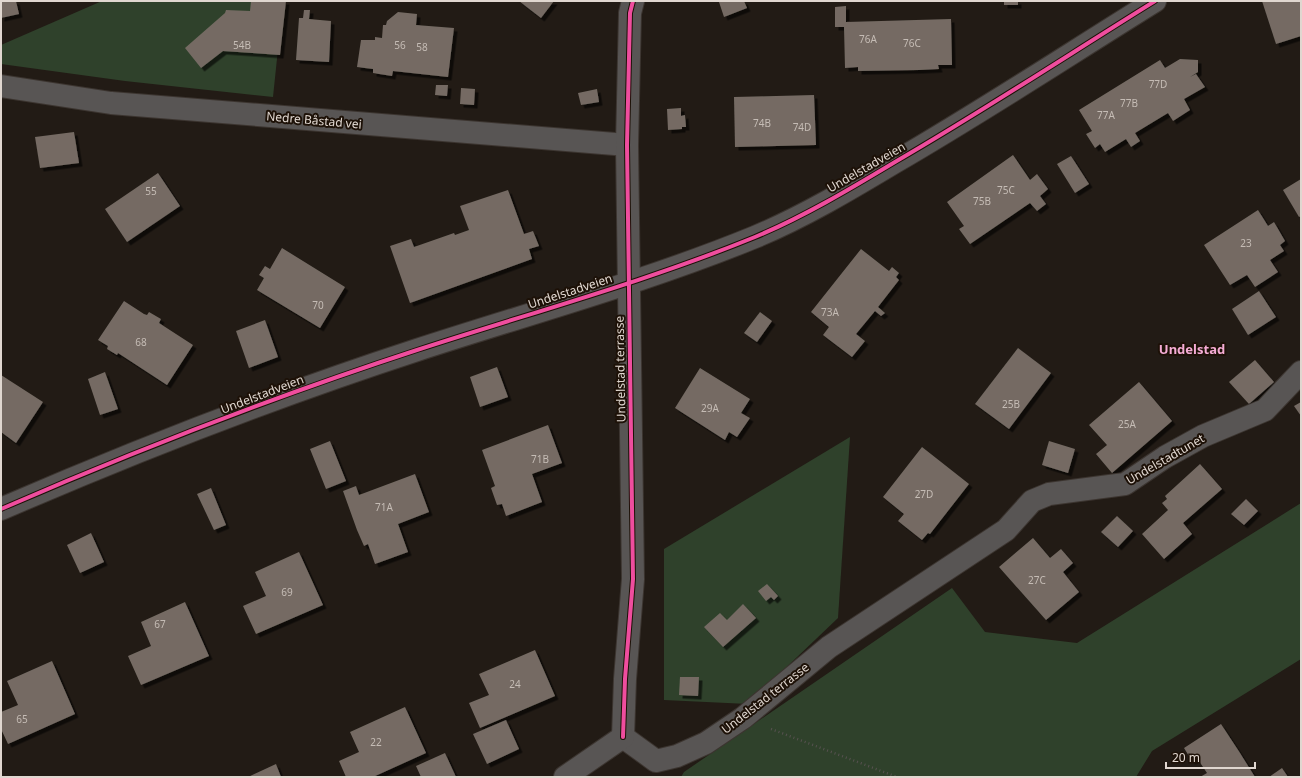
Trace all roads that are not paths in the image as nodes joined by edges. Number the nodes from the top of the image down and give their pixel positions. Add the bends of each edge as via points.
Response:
1 (633, 1) edge
2 (1155, 1) edge
3 (1, 86) edge
4 (627, 145) junction
5 (629, 283) junction
6 (1301, 372) edge
7 (1, 509) edge
8 (899, 599) joint
9 (623, 737) junction
10 (565, 777) edge

1 - 4 street, Undelstad terrasse via 630,13
2 - 5 street, Undelstadveien via 938,137 848,190 758,235
3 - 4 street, Nedre Båstad vei via 111,103
4 - 5 street, Undelstad terrasse
5 - 7 street, Undelstadveien via 416,350 327,381 140,452
5 - 9 street, Undelstad terrasse via 633,579
6 - 8 street, Undelstadtunet via 1265,410 1203,436 1165,457 1125,484 1050,494 1032,501 1006,530
8 - 9 street, Undelstad terrasse via 829,647 743,718 706,743 677,756 656,761
9 - 10 street

